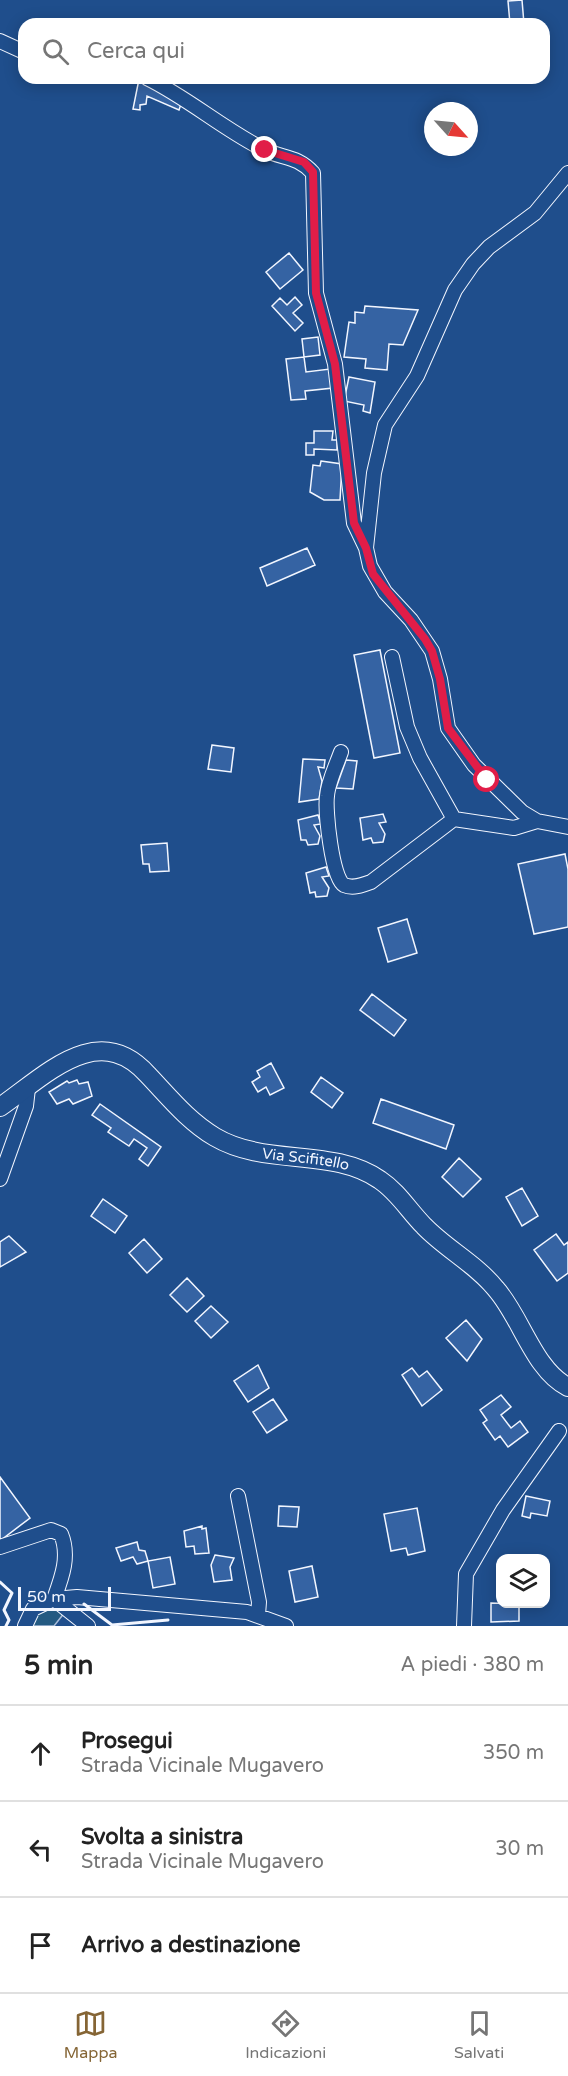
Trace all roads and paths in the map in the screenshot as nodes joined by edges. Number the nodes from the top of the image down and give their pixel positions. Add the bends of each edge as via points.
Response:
1 (0, 41) edge
2 (18, 49) edge
3 (159, 84) edge
4 (568, 173) edge
5 (366, 548) junction
6 (393, 657) dead end
7 (340, 752) dead end
8 (454, 819) junction
9 (537, 822) junction
10 (568, 827) edge
11 (28, 1088) junction
12 (0, 1107) edge
13 (0, 1179) edge
14 (568, 1387) edge
15 (559, 1431) dead end
16 (238, 1496) dead end
17 (0, 1547) edge
18 (54, 1599) junction
19 (258, 1615) junction
20 (24, 1626) edge
21 (88, 1626) edge
22 (286, 1626) edge
23 (464, 1626) edge

1 - 2 street
3 - 5 street via 265,150 304,162 313,172 316,293 335,364 354,523
4 - 5 street via 535,213 489,247 455,290 417,376 385,424 374,473
5 - 9 street via 373,574 432,651 445,718 454,738 487,780
6 - 8 street via 407,727
7 - 8 street via 327,796 332,855 338,880 345,886 371,882
8 - 9 street via 514,828
9 - 10 street
11 - 12 main road, Via Scifitello
11 - 13 street via 26,1106
11 - 14 main road, Via Scifitello via 75,1056 95,1051 122,1053 132,1058 188,1117 216,1138 254,1153 346,1165 372,1175 396,1194 424,1227 497,1290 548,1371
15 - 23 street via 503,1510 466,1574
16 - 19 street via 259,1602
17 - 18 street via 51,1530 61,1534 66,1548 63,1575
18 - 19 street via 88,1598
18 - 20 street via 33,1609
18 - 21 street
19 - 22 street

